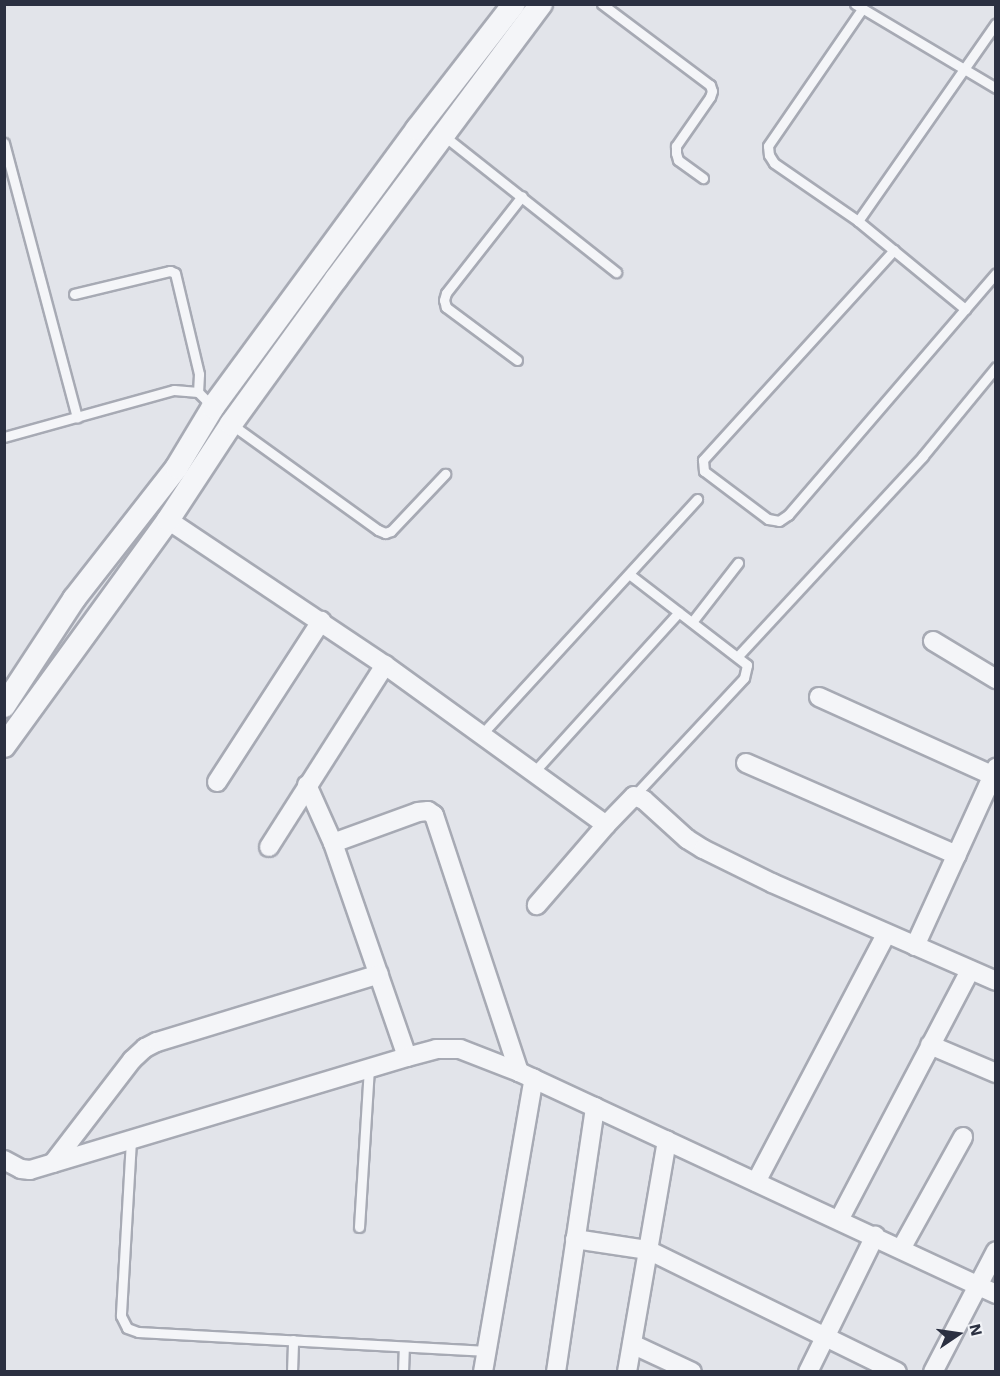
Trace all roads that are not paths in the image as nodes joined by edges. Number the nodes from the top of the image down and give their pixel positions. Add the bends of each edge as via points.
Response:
1 (514, 4) edge
2 (541, 4) edge
3 (602, 4) edge
4 (859, 7) edge
5 (996, 23) edge
6 (965, 69) junction
7 (996, 88) edge
8 (443, 135) junction
9 (4, 143) edge
10 (703, 178) dead end
11 (522, 196) junction
12 (858, 221) junction
13 (894, 250) junction
14 (338, 258) junction
15 (616, 272) dead end
16 (996, 273) edge
17 (74, 294) dead end
18 (965, 309) junction
19 (517, 360) dead end
20 (994, 373) edge
21 (206, 400) junction
22 (77, 417) junction
23 (231, 424) junction
24 (4, 437) edge
25 (174, 469) junction
26 (445, 474) dead end
27 (193, 483) junction
28 (697, 499) dead end
29 (168, 520) junction
30 (738, 563) dead end
31 (629, 574) junction
32 (679, 612) junction
33 (321, 621) junction
34 (692, 622) junction
35 (933, 641) dead end
36 (738, 656) junction
37 (385, 665) junction
38 (996, 679) edge
39 (819, 697) dead end
40 (4, 706) edge
41 (481, 735) junction
42 (4, 746) edge
43 (746, 763) dead end
44 (994, 771) edge
45 (533, 773) junction
46 (217, 782) dead end
47 (308, 785) junction
48 (634, 796) junction
49 (606, 825) junction
50 (333, 843) junction
51 (268, 847) dead end
52 (957, 855) junction
53 (537, 905) dead end
54 (886, 934) junction
55 (915, 946) junction
56 (970, 970) junction
57 (379, 974) junction
58 (996, 981) edge
59 (930, 1044) junction
60 (407, 1057) junction
61 (369, 1068) junction
62 (996, 1073) edge
63 (526, 1075) junction
64 (595, 1107) junction
65 (963, 1137) dead end
66 (131, 1140) junction
67 (667, 1140) junction
68 (4, 1160) edge
69 (53, 1163) junction
70 (756, 1182) junction
71 (839, 1220) junction
72 (359, 1227) dead end
73 (874, 1236) junction
74 (575, 1239) junction
75 (901, 1249) junction
76 (648, 1250) junction
77 (996, 1251) edge
78 (978, 1284) junction
79 (996, 1293) edge
80 (824, 1338) junction
81 (293, 1340) junction
82 (632, 1344) junction
83 (405, 1347) junction
84 (487, 1351) junction
85 (292, 1371) edge
86 (403, 1371) edge
87 (483, 1371) edge
88 (556, 1371) edge
89 (627, 1371) edge
90 (692, 1371) edge
91 (808, 1371) edge
92 (897, 1371) edge
93 (933, 1371) edge

1 - 14 street via 417,129
2 - 8 street
3 - 10 lane via 710,86 710,97 676,146 678,160
4 - 6 lane
4 - 12 lane via 768,146 774,163
5 - 6 lane
6 - 7 lane
6 - 12 lane
8 - 11 lane
8 - 14 street
9 - 22 lane
11 - 15 lane
11 - 19 lane via 444,300 446,307
12 - 13 lane
13 - 18 lane
13 - 18 lane via 703,460 704,471 768,519 783,519
14 - 21 street
14 - 23 street
16 - 18 lane
17 - 21 lane via 175,273
20 - 36 lane via 923,456
21 - 22 lane via 174,390
21 - 25 street
22 - 24 lane
23 - 26 lane via 385,532 391,531
23 - 27 street
25 - 27 street
25 - 40 street via 74,599
27 - 29 street
28 - 31 lane
29 - 33 street
29 - 42 street
30 - 34 lane
31 - 32 lane
31 - 41 lane
32 - 34 lane
32 - 45 lane
33 - 37 street
33 - 46 street
34 - 36 lane
35 - 38 street
36 - 48 lane via 747,665 744,678
37 - 41 street
37 - 47 street
39 - 44 street
41 - 45 street
43 - 52 street
44 - 52 street
45 - 49 street
47 - 50 street
47 - 51 street
48 - 49 street
48 - 54 street via 703,849
49 - 53 street
50 - 57 street
50 - 63 street via 418,812 434,815
52 - 55 street
54 - 55 street
54 - 70 street
55 - 56 street
56 - 58 street
56 - 59 street
57 - 60 street
57 - 69 street via 145,1048
59 - 62 street
59 - 71 street
60 - 61 street
60 - 63 street via 436,1049 460,1049
61 - 66 street
61 - 72 lane
63 - 64 street
63 - 84 street
64 - 67 street
64 - 74 street
65 - 75 street
66 - 69 street
66 - 81 lane via 121,1316 127,1328 138,1332
67 - 70 street
67 - 76 street
68 - 69 street via 30,1170
70 - 71 street
71 - 73 street
73 - 75 street
73 - 80 street
74 - 76 street
74 - 88 street
75 - 78 street
76 - 80 street
76 - 82 street
77 - 78 street
78 - 79 street
78 - 93 street
80 - 91 street
80 - 92 street
81 - 83 lane
81 - 85 lane
82 - 89 street
82 - 90 street
83 - 84 lane
83 - 86 lane
84 - 87 street

